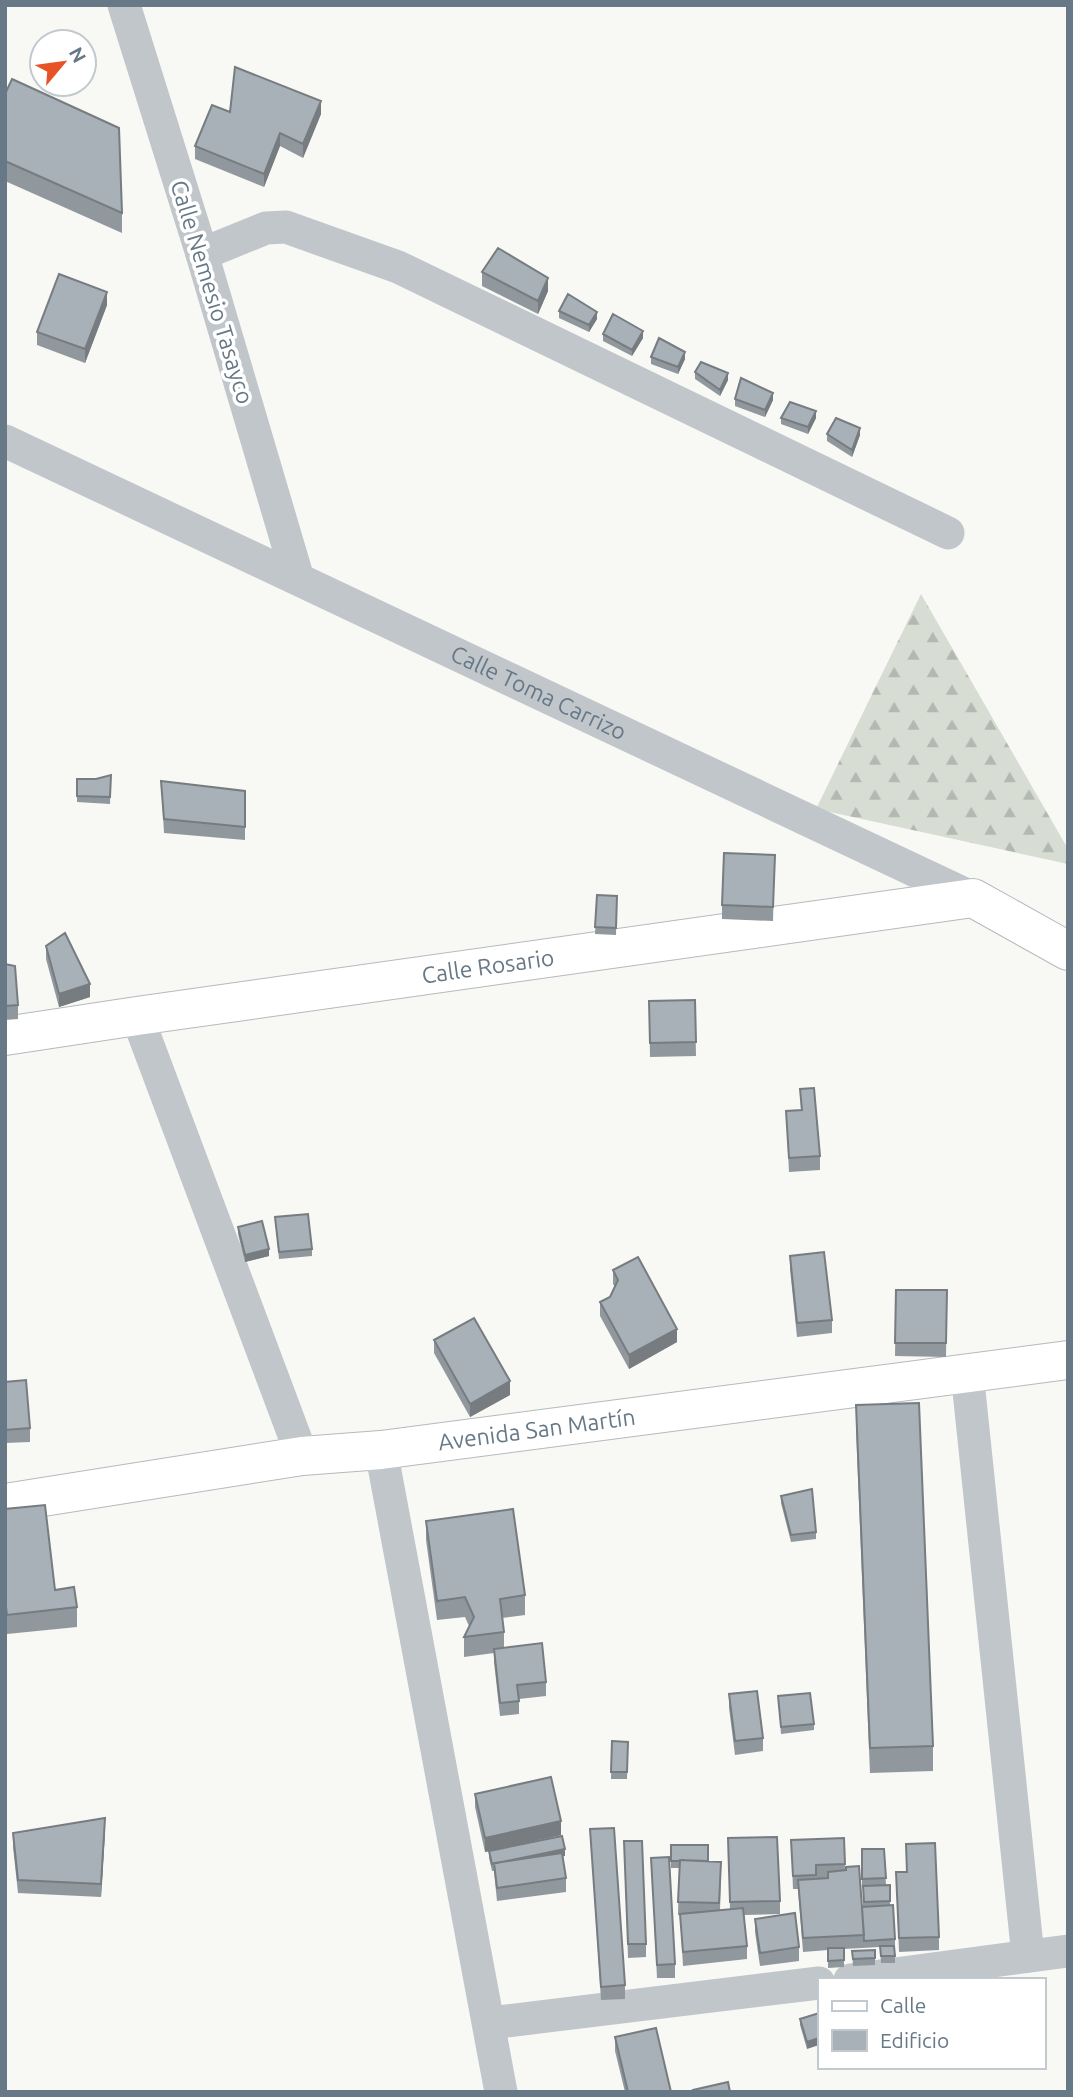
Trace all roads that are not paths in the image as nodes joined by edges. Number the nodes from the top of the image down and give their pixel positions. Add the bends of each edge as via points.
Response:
1 (124, 5) edge
2 (202, 254) junction
3 (10, 446) edge
4 (948, 533) dead end
5 (298, 579) junction
6 (973, 898) junction
7 (1068, 951) edge
8 (137, 1016) junction
9 (5, 1036) edge
10 (1068, 1360) edge
11 (967, 1372) junction
12 (382, 1450) junction
13 (302, 1456) junction
14 (5, 1503) edge
15 (1068, 1951) edge
16 (1028, 1956) junction
17 (865, 1978) edge
18 (818, 1983) edge
19 (490, 2023) junction
20 (502, 2092) edge

1 - 2 street, Calle Nemesio Tasayco
2 - 4 street via 266,228 286,227 398,267
2 - 5 street, Calle Nemesio Tasayco
3 - 5 street, Calle Toma Carrizo
5 - 6 street, Calle Toma Carrizo
6 - 7 main road, Calle Toma Carrizo
6 - 8 main road, Calle Rosario
8 - 9 main road, Calle Rosario
8 - 13 street
10 - 11 main road, Avenida San Martín
11 - 12 main road, Avenida San Martín
11 - 16 street
12 - 13 main road, Avenida San Martín
12 - 19 street
13 - 14 main road, Avenida San Martín
15 - 16 street
16 - 17 street
18 - 19 street
19 - 20 street

